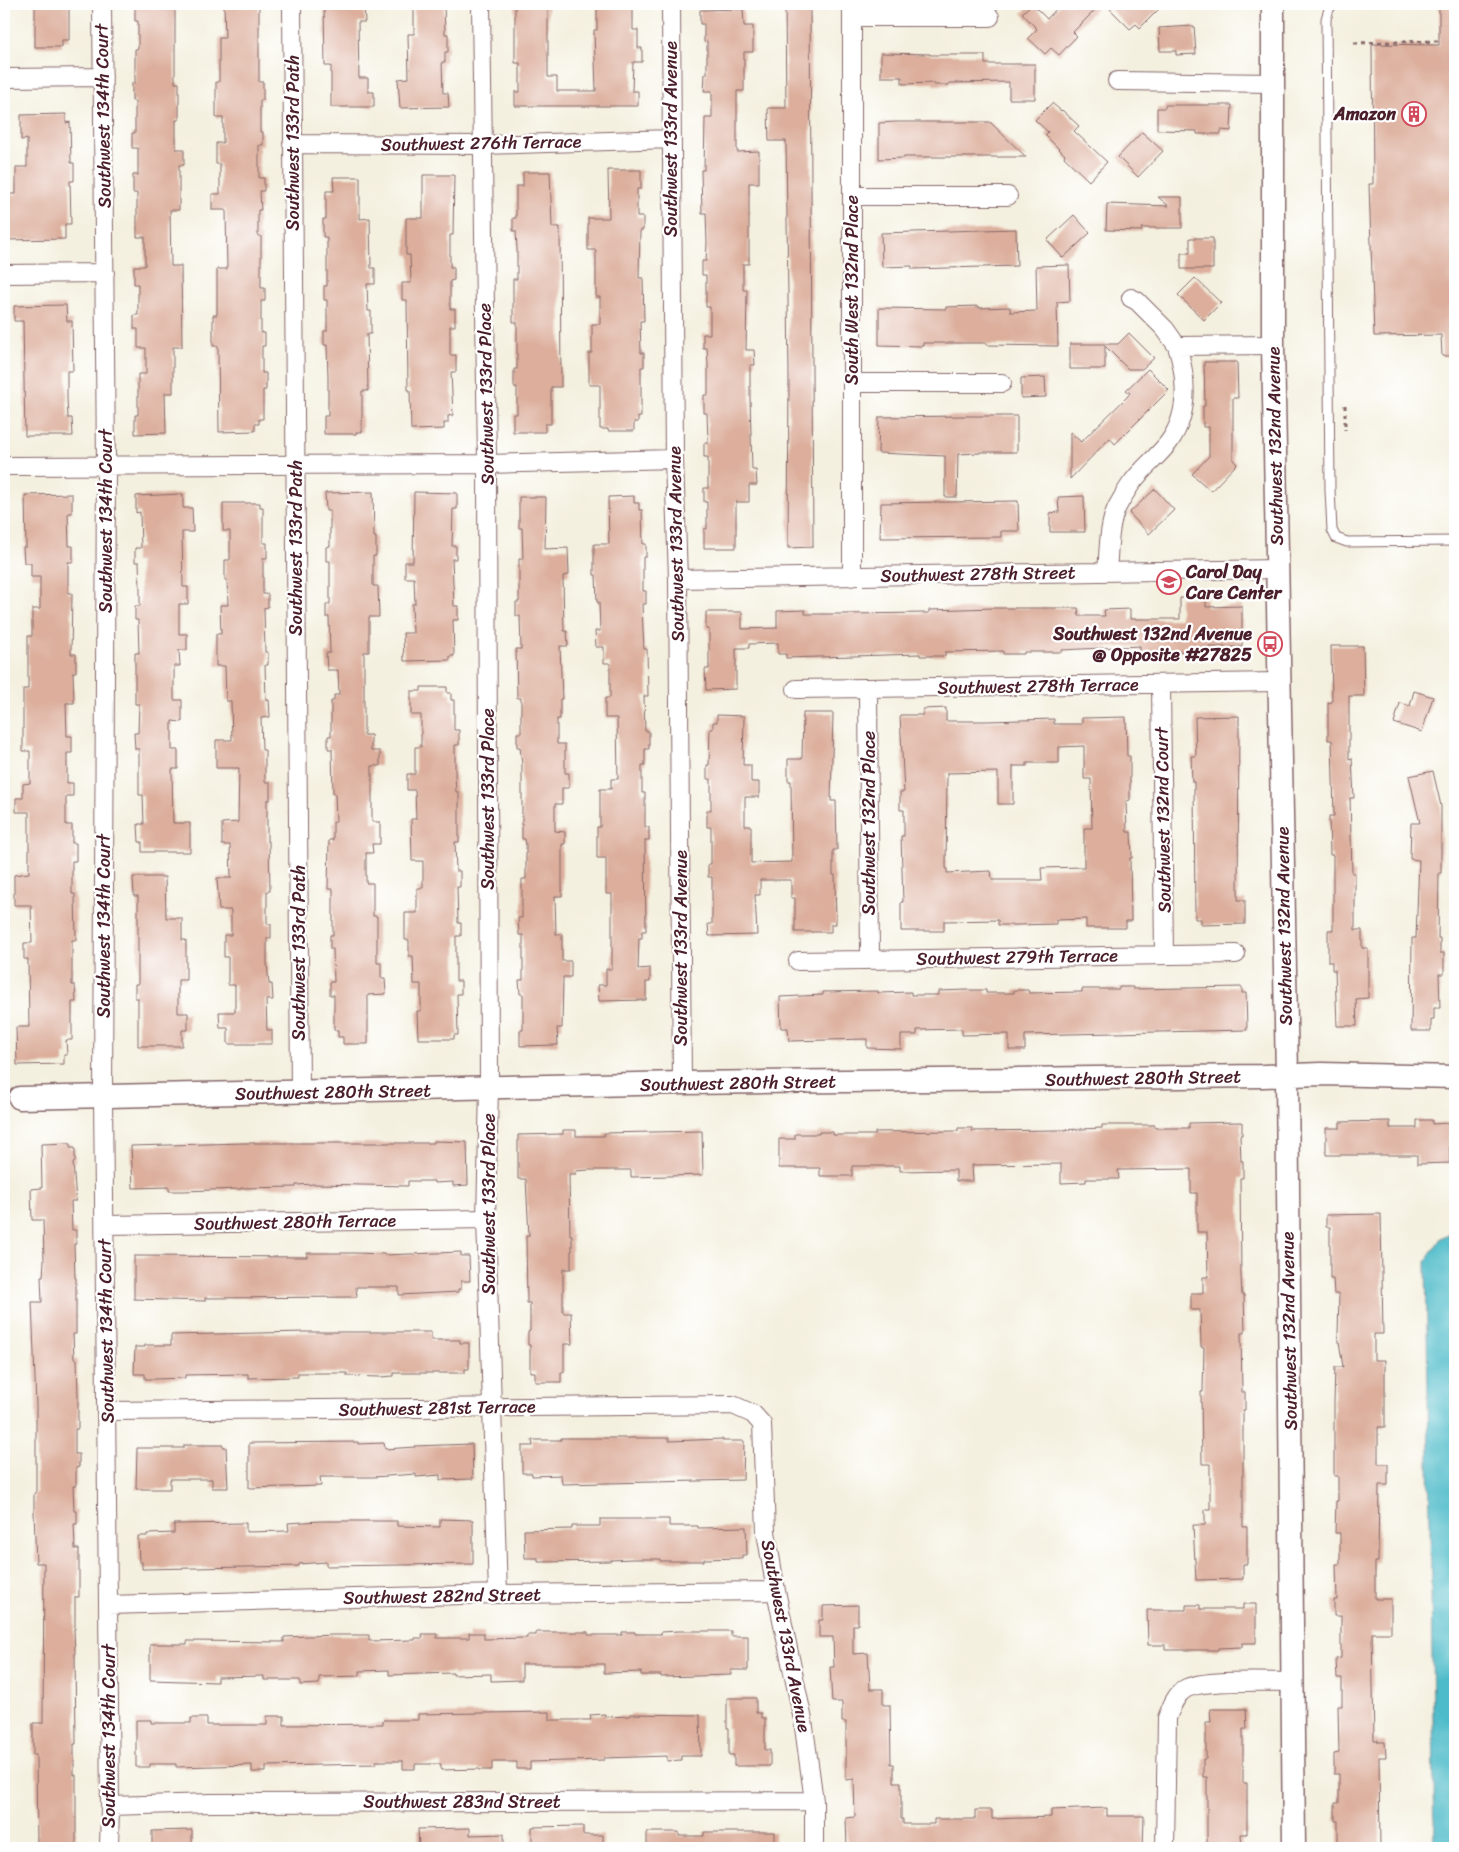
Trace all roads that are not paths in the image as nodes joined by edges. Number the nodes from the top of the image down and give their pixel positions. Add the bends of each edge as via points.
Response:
1 (102, 4) edge
2 (292, 4) edge
3 (481, 4) edge
4 (671, 4) edge
5 (1273, 4) edge
6 (1333, 4) edge
7 (852, 10) edge
8 (990, 17) dead end
9 (103, 77) junction
10 (4, 78) edge
11 (1118, 81) dead end
12 (1274, 82) junction
13 (671, 139) junction
14 (292, 144) junction
15 (483, 144) junction
16 (852, 196) junction
17 (1008, 196) dead end
18 (105, 273) junction
19 (4, 274) edge
20 (1131, 298) dead end
21 (1273, 345) junction
22 (1177, 346) junction
23 (852, 383) junction
24 (1002, 383) dead end
25 (674, 459) junction
26 (487, 464) junction
27 (106, 465) junction
28 (295, 465) junction
29 (4, 466) edge
30 (1455, 541) edge
31 (1278, 569) junction
32 (1108, 571) junction
33 (852, 577) junction
34 (678, 579) junction
35 (1280, 682) junction
36 (1162, 684) junction
37 (868, 688) junction
38 (796, 689) dead end
39 (1236, 954) dead end
40 (1164, 955) junction
41 (870, 958) junction
42 (798, 961) dead end
43 (1287, 1075) junction
44 (1455, 1077) edge
45 (682, 1083) junction
46 (489, 1088) junction
47 (300, 1093) junction
48 (103, 1096) junction
49 (20, 1098) dead end
50 (486, 1219) junction
51 (105, 1225) junction
52 (492, 1407) junction
53 (106, 1411) junction
54 (762, 1424) joint
55 (776, 1591) junction
56 (498, 1594) junction
57 (108, 1605) junction
58 (1292, 1682) junction
59 (814, 1800) junction
60 (110, 1806) junction
61 (109, 1848) edge
62 (814, 1848) edge
63 (1165, 1848) edge
64 (1294, 1848) edge

1 - 9 street, Southwest 134th Court
2 - 14 street, Southwest 133rd Path
3 - 15 street, Southwest 133rd Place
4 - 13 street, Southwest 133rd Avenue
5 - 12 street, Southwest 132nd Avenue
6 - 30 lane via 1326,19 1332,530 1336,538 1347,542
7 - 8 street
7 - 16 street, South West 132nd Place
9 - 10 street
9 - 18 street, Southwest 134th Court
11 - 12 street
12 - 21 street, Southwest 132nd Avenue
13 - 15 street, Southwest 276th Terrace
13 - 25 street, Southwest 133rd Avenue
14 - 15 street, Southwest 276th Terrace
14 - 28 street, Southwest 133rd Path
15 - 26 street, Southwest 133rd Place
16 - 17 street
16 - 23 street, South West 132nd Place
18 - 19 street
18 - 27 street, Southwest 134th Court
20 - 22 street via 1166,329
21 - 22 street
21 - 31 street, Southwest 132nd Avenue
22 - 32 street via 1185,379 1185,402 1170,441 1131,484 1116,509
23 - 24 street
23 - 33 street, South West 132nd Place
25 - 26 street
25 - 34 street, Southwest 133rd Avenue
26 - 28 street
26 - 46 street, Southwest 133rd Place
27 - 28 street
27 - 29 street
27 - 48 street, Southwest 134th Court
28 - 47 street, Southwest 133rd Path
31 - 32 street, Southwest 278th Street
31 - 35 street, Southwest 132nd Avenue
32 - 33 street, Southwest 278th Street
33 - 34 street, Southwest 278th Street
34 - 45 street, Southwest 133rd Avenue
35 - 36 street, Southwest 278th Terrace
35 - 43 street, Southwest 132nd Avenue
36 - 37 street, Southwest 278th Terrace
36 - 40 street, Southwest 132nd Court
37 - 38 street, Southwest 278th Terrace
37 - 41 street, Southwest 132nd Place
39 - 40 street, Southwest 279th Terrace
40 - 41 street, Southwest 279th Terrace
41 - 42 street, Southwest 279th Terrace
43 - 44 street, Southwest 280th Street
43 - 45 street, Southwest 280th Street
43 - 58 street, Southwest 132nd Avenue
45 - 46 street, Southwest 280th Street
46 - 47 street, Southwest 280th Street
46 - 50 street, Southwest 133rd Place
47 - 48 street, Southwest 280th Street
48 - 49 street, Southwest 280th Street
48 - 51 street, Southwest 134th Court
50 - 51 street, Southwest 280th Terrace
50 - 52 street, Southwest 133rd Place
51 - 53 street, Southwest 134th Court
52 - 53 street, Southwest 281st Terrace
52 - 54 street, Southwest 281st Terrace via 733,1405 753,1414
52 - 56 street, Southwest 133rd Place
53 - 57 street, Southwest 134th Court
54 - 55 street, Southwest 133rd Avenue via 766,1532
55 - 56 street, Southwest 282nd Street
55 - 59 street, Southwest 133rd Avenue via 803,1720
56 - 57 street, Southwest 282nd Street
57 - 60 street, Southwest 134th Court
58 - 63 street via 1204,1684 1184,1689 1174,1700 1167,1718
58 - 64 street, Southwest 132nd Avenue
59 - 60 street, Southwest 283nd Street
59 - 62 street, Southwest 133rd Avenue
60 - 61 street, Southwest 134th Court

